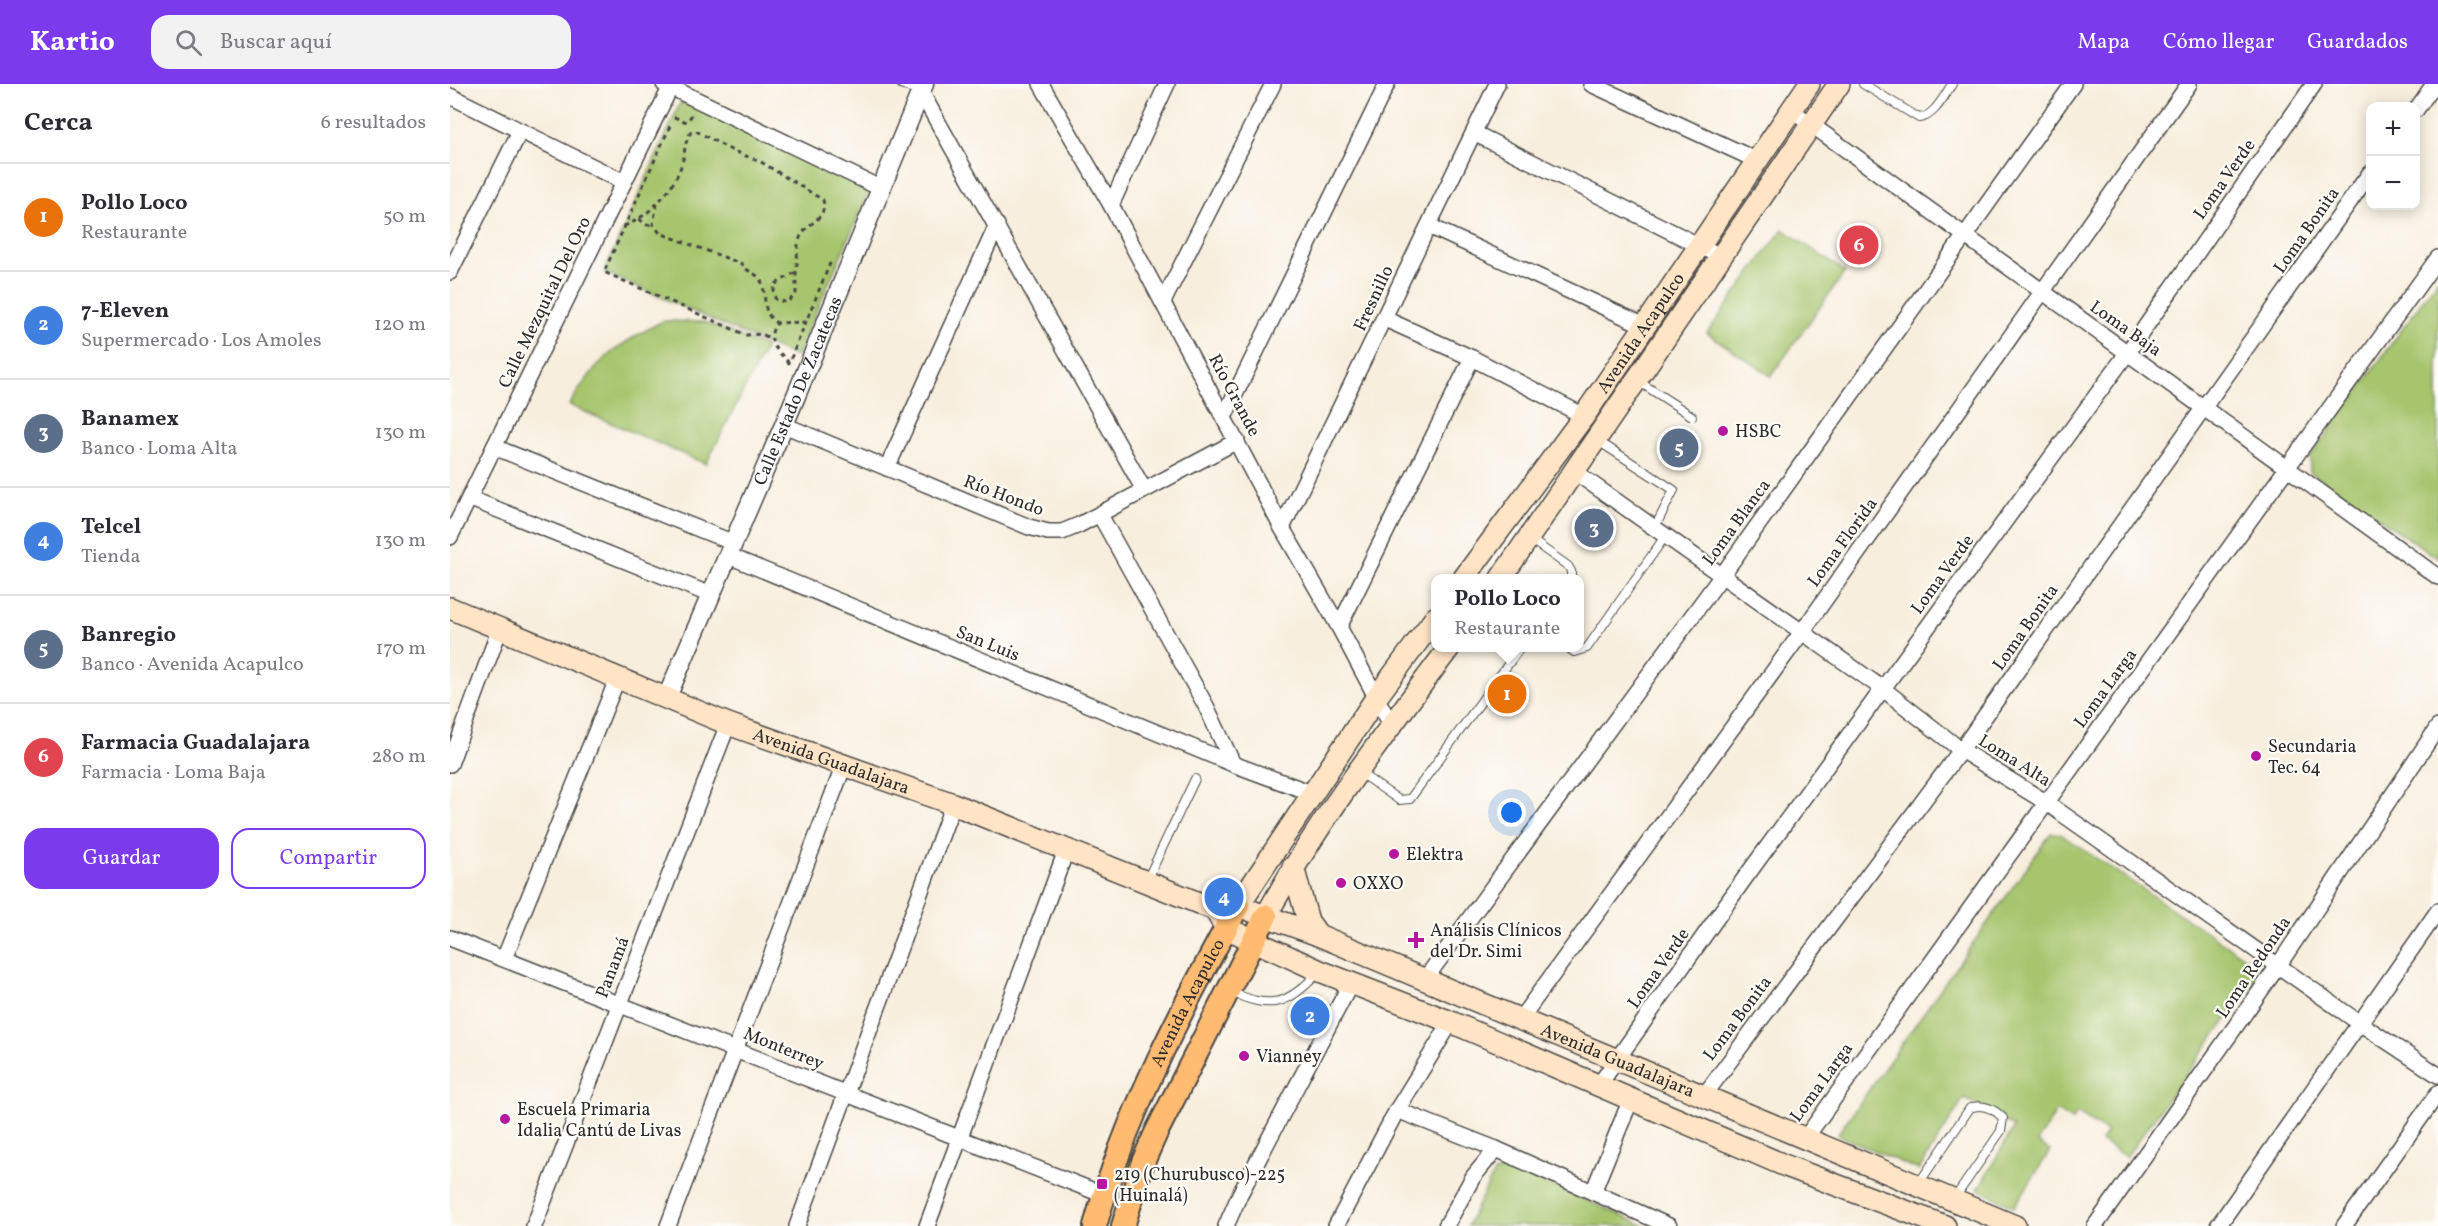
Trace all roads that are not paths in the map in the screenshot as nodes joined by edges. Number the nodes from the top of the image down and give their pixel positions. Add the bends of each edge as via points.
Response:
1 (901, 84) edge
2 (1167, 84) edge
3 (1273, 84) edge
4 (1387, 84) edge
5 (1497, 84) edge
6 (1591, 84) edge
7 (1809, 84) edge
8 (1863, 84) edge
9 (2073, 84) edge
10 (2189, 84) edge
11 (2314, 84) edge
12 (2434, 84) edge
13 (669, 85) edge
14 (1948, 85) edge
15 (1830, 87) edge
16 (2438, 87) edge
17 (922, 88) edge
18 (1049, 88) edge
19 (450, 96) edge
20 (2420, 103) edge
21 (1791, 110) junction
22 (1810, 124) junction
23 (520, 131) junction
24 (1474, 133) junction
25 (1756, 160) junction
26 (2366, 179) edge
27 (624, 182) junction
28 (882, 189) junction
29 (1111, 205) junction
30 (997, 225) junction
31 (1429, 226) junction
32 (1966, 236) junction
33 (1698, 244) junction
34 (1720, 256) junction
35 (2438, 258) edge
36 (450, 272) edge
37 (2043, 294) junction
38 (1163, 302) junction
39 (1385, 319) junction
40 (1645, 326) junction
41 (2128, 352) junction
42 (1472, 358) junction
43 (1637, 381) junction
44 (2203, 409) junction
45 (1584, 416) junction
46 (1692, 416) dead end
47 (1224, 417) junction
48 (784, 425) junction
49 (1597, 440) junction
50 (1237, 441) junction
51 (494, 447) junction
52 (887, 468) junction
53 (2286, 469) junction
54 (1575, 472) junction
55 (1144, 490) junction
56 (471, 498) junction
57 (1100, 515) junction
58 (1282, 528) junction
59 (1660, 531) junction
60 (450, 537) edge
61 (1530, 539) junction
62 (731, 550) junction
63 (1468, 574) edge
64 (1505, 574) edge
65 (1571, 574) edge
66 (1723, 574) junction
67 (2438, 577) edge
68 (711, 595) junction
69 (450, 608) edge
70 (1431, 623) edge
71 (1339, 627) junction
72 (500, 628) junction
73 (1802, 632) junction
74 (1584, 649) edge
75 (1446, 652) edge
76 (1518, 652) edge
77 (618, 677) junction
78 (1883, 688) junction
79 (667, 697) junction
80 (1376, 698) junction
81 (728, 724) junction
82 (1391, 725) junction
83 (2438, 727) edge
84 (1961, 750) junction
85 (1233, 764) junction
86 (450, 765) edge
87 (844, 765) junction
88 (1357, 771) junction
89 (1195, 779) dead end
90 (1314, 794) junction
91 (2047, 803) junction
92 (953, 804) junction
93 (1067, 848) junction
94 (1293, 867) junction
95 (1146, 881) junction
96 (1238, 906) junction
97 (2438, 911) edge
98 (1266, 916) junction
99 (1221, 919) junction
100 (1318, 935) junction
101 (450, 938) edge
102 (1255, 942) junction
103 (504, 959) junction
104 (2278, 966) junction
105 (1320, 971) junction
106 (1425, 979) junction
107 (1351, 983) junction
108 (1228, 991) junction
109 (619, 1004) junction
110 (1521, 1018) junction
111 (1451, 1022) junction
112 (2361, 1024) junction
113 (734, 1049) junction
114 (1616, 1060) junction
115 (2438, 1075) edge
116 (1599, 1085) junction
117 (2438, 1094) edge
118 (846, 1095) junction
119 (1702, 1097) junction
120 (1631, 1099) junction
121 (1397, 1110) junction
122 (961, 1140) junction
123 (1804, 1140) junction
124 (1496, 1149) junction
125 (1917, 1187) junction
126 (1593, 1192) junction
127 (1104, 1195) junction
128 (1953, 1200) junction
129 (1909, 1220) edge
130 (534, 1226) edge
131 (668, 1226) edge
132 (797, 1226) edge
133 (927, 1226) edge
134 (1095, 1226) edge
135 (1124, 1226) edge
136 (1226, 1226) edge
137 (1336, 1226) edge
138 (1446, 1226) edge
139 (1669, 1226) edge
140 (1944, 1226) edge
141 (2015, 1226) edge
142 (2095, 1226) edge
143 (2218, 1226) edge
144 (2344, 1226) edge

1 - 17 lane
2 - 29 street
3 - 38 street
4 - 47 street
5 - 24 street, Fresnillo
6 - 25 street
7 - 21 main road, Avenida Acapulco
8 - 14 lane via 1919,118 1932,112
9 - 32 street, Loma Blanca
10 - 37 street, Loma Florida
11 - 41 street, Loma Verde
12 - 16 street
12 - 20 street
13 - 27 street, Calle Mezquital Del Oro
13 - 28 street
15 - 22 main road, Avenida Acapulco
17 - 28 street, Calle Estado De Zacatecas
17 - 30 street
18 - 29 street, Río Grande
19 - 23 street
21 - 22 street, Loma Baja
21 - 25 main road, Avenida Acapulco
22 - 32 street, Loma Baja
22 - 34 main road, Avenida Acapulco
23 - 27 street
23 - 36 street
24 - 31 street, Fresnillo
24 - 33 street
25 - 33 main road, Avenida Acapulco
26 - 44 street, Loma Bonita
27 - 51 street, Calle Mezquital Del Oro
28 - 48 street, Calle Estado De Zacatecas
29 - 38 street, Río Grande
30 - 52 street
30 - 55 street
31 - 39 street, Fresnillo
31 - 40 street
32 - 37 street, Loma Baja
32 - 66 street, Loma Blanca
33 - 34 street
33 - 40 main road, Avenida Acapulco
34 - 43 main road, Avenida Acapulco
35 - 53 street, Loma Larga
37 - 41 street, Loma Baja
37 - 73 street, Loma Florida
38 - 47 street, Río Grande
39 - 42 street
39 - 58 street, Fresnillo
40 - 45 main road, Avenida Acapulco
41 - 44 street, Loma Baja
41 - 78 street, Loma Verde
42 - 45 street
42 - 71 street
43 - 46 lane
43 - 49 main road, Avenida Acapulco
44 - 53 street, Loma Baja
44 - 84 street, Loma Bonita
45 - 63 main road, Avenida Acapulco
47 - 50 street, Río Grande
48 - 52 street, Río Hondo
48 - 62 street, Calle Estado De Zacatecas
49 - 54 main road, Avenida Acapulco
49 - 59 lane via 1674,490
50 - 55 street, Río Hondo
50 - 58 street, Río Grande
51 - 56 street, Calle Mezquital Del Oro
51 - 62 street, San Luis
52 - 57 street, Río Hondo via 1048,532 1062,532
53 - 67 street, Loma Baja
53 - 91 street, Loma Larga
54 - 59 street, Loma Alta
54 - 61 main road, Avenida Acapulco
55 - 57 street, Río Hondo
56 - 60 street, Calle Mezquital Del Oro
56 - 68 street
57 - 85 street via 1206,706
58 - 71 street, Río Grande
59 - 66 street, Loma Alta
59 - 74 lane
61 - 64 main road, Avenida Acapulco
61 - 65 lane via 1568,566
62 - 68 street, Calle Estado De Zacatecas
62 - 85 street, San Luis
66 - 73 street, Loma Alta
66 - 106 street, Loma Blanca
68 - 79 street, Calle Estado De Zacatecas
69 - 72 main road, Avenida Guadalajara
70 - 80 main road, Avenida Acapulco
71 - 80 street, Río Grande
72 - 77 main road, Avenida Guadalajara
72 - 86 street
73 - 78 street, Loma Alta
73 - 110 street, Loma Florida
75 - 82 main road, Avenida Acapulco
76 - 88 lane via 1410,799 1399,800
77 - 79 main road, Avenida Guadalajara
77 - 103 street
78 - 84 street, Loma Alta
78 - 114 street, Loma Verde
79 - 81 main road, Avenida Guadalajara
80 - 82 street, Río Grande
80 - 90 main road, Avenida Acapulco
81 - 87 main road, Avenida Guadalajara
81 - 109 street, Panamá
82 - 88 main road, Avenida Acapulco
83 - 104 street, Loma Redonda
84 - 91 street, Loma Alta
84 - 119 street, Loma Bonita
85 - 90 street, San Luis
87 - 92 main road, Avenida Guadalajara
87 - 113 street
88 - 94 main road, Avenida Acapulco
89 - 95 lane
90 - 96 main road, Avenida Acapulco
91 - 104 street, Loma Alta
91 - 123 street, Loma Larga
92 - 93 main road, Avenida Guadalajara
92 - 118 street
93 - 95 main road, Avenida Guadalajara
93 - 122 street
94 - 98 main road, Avenida Acapulco
94 - 100 main road via 1308,921
95 - 99 main road, Avenida Guadalajara
96 - 98 main road, Avenida Guadalajara
96 - 99 main road, Avenida Acapulco
97 - 112 street
98 - 100 main road, Avenida Guadalajara
98 - 102 main road, Avenida Acapulco
99 - 102 main road, Avenida Guadalajara
99 - 127 main road, Avenida Acapulco
100 - 106 main road, Avenida Guadalajara
101 - 103 street, Monterrey
102 - 105 main road, Avenida Guadalajara
102 - 108 main road, Avenida Acapulco
103 - 109 street, Monterrey
104 - 112 street, Loma Alta
104 - 142 street, Loma Redonda
105 - 107 main road, Avenida Guadalajara
105 - 108 lane via 1293,997 1279,1002 1258,1003
106 - 110 main road, Avenida Guadalajara
107 - 111 main road, Avenida Guadalajara
107 - 136 street
108 - 135 main road, Avenida Acapulco via 1143,1162
109 - 113 street, Monterrey
109 - 130 street, Panamá
110 - 114 main road, Avenida Guadalajara
111 - 116 main road, Avenida Guadalajara
111 - 121 street
112 - 115 street, Loma Alta
112 - 143 street
113 - 118 street, Monterrey
113 - 131 street
114 - 116 street, Loma Verde
114 - 119 main road, Avenida Guadalajara
116 - 120 main road, Avenida Guadalajara
117 - 144 street
118 - 122 street, Monterrey
118 - 132 street
119 - 123 main road, Avenida Guadalajara
120 - 126 street
120 - 129 main road, Avenida Guadalajara
121 - 124 street
121 - 137 street
122 - 127 street, Monterrey
122 - 133 street
123 - 125 main road, Avenida Guadalajara
124 - 126 street
124 - 138 street via 1473,1177
125 - 128 main road, Avenida Guadalajara
125 - 128 lane via 1970,1108 1982,1106 1997,1112 2004,1124
126 - 139 street
127 - 134 main road, Avenida Acapulco
128 - 141 main road, Avenida Guadalajara
129 - 140 main road, Avenida Guadalajara

